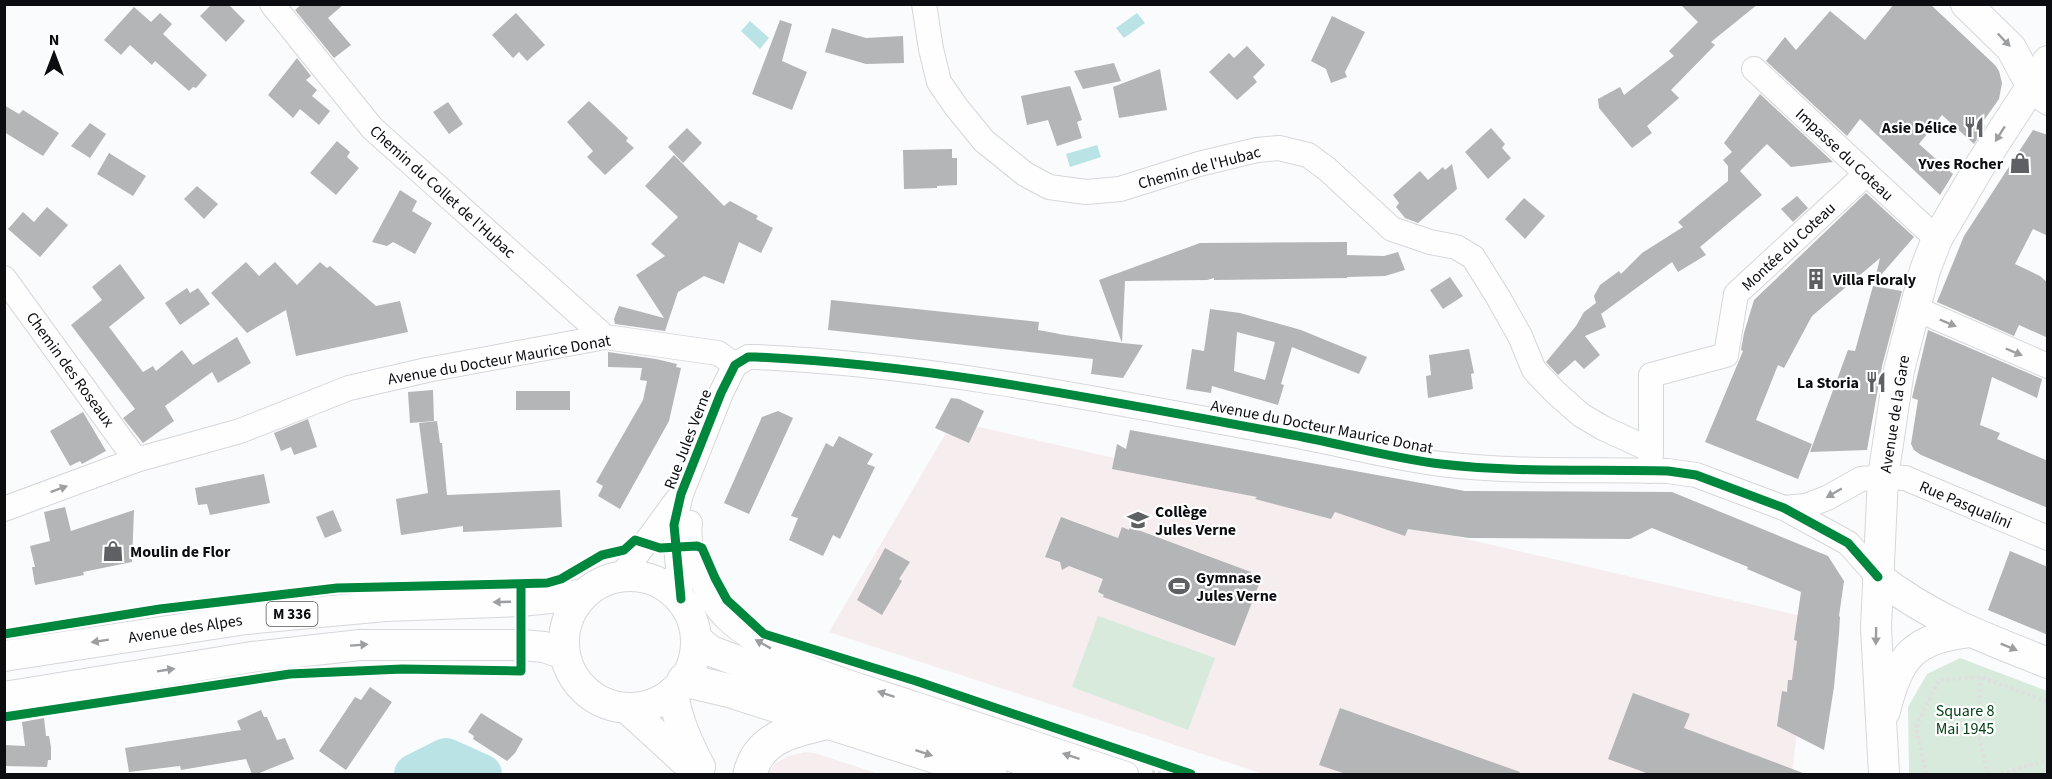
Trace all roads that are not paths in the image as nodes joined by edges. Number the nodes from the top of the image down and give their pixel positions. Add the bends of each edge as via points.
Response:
1 (924, 4) edge
2 (1966, 4) edge
3 (275, 6) edge
4 (1754, 69) dead end
5 (2042, 83) edge
6 (1866, 174) junction
7 (1937, 239) junction
8 (4, 278) edge
9 (1914, 308) junction
10 (605, 337) junction
11 (735, 365) junction
12 (2048, 366) edge
13 (704, 435) junction
14 (136, 460) junction
15 (1651, 460) junction
16 (1883, 477) junction
17 (681, 494) junction
18 (1784, 507) junction
19 (4, 509) edge
20 (2048, 538) edge
21 (622, 575) junction
22 (1878, 577) junction
23 (582, 595) junction
24 (681, 599) junction
25 (1970, 632) junction
26 (696, 639) junction
27 (564, 654) junction
28 (4, 656) edge
29 (2048, 663) edge
30 (815, 670) junction
31 (774, 674) junction
32 (678, 686) junction
33 (4, 697) edge
34 (627, 708) junction
35 (829, 722) junction
36 (1881, 726) junction
37 (699, 774) edge
38 (704, 774) edge
39 (750, 774) edge
40 (990, 774) edge
41 (1068, 774) edge
42 (1126, 774) edge
43 (1884, 774) edge

1 - 15 street, Chemin de l'Hubac via 939,82 984,141 1025,174 1049,187 1086,192 1120,189 1257,150 1279,148 1308,154 1392,229 1473,257 1534,370 1581,415
2 -> 5 main road
3 - 10 street, Chemin du Collet de l'Hubac via 372,128
4 - 6 street, Impasse du Coteau
5 -> 7 main road, Avenue de la Gare via 1981,164
6 - 7 street, Impasse du Coteau
6 - 15 street, Montée du Coteau via 1736,294 1726,355 1651,375
7 - 9 main road, Avenue de la Gare
8 - 14 street, Chemin des Roseaux
9 -> 12 street
9 - 16 main road, Avenue de la Gare via 1899,370
10 - 11 street, Avenue du Docteur Maurice Donat via 718,353
10 - 14 street, Avenue du Docteur Maurice Donat via 349,388 240,431
11 - 13 street, Rue Jules Verne
11 - 15 street, Avenue du Docteur Maurice Donat via 748,357 764,357 953,375 1439,464 1496,469
13 - 17 street, Rue Jules Verne
30 -> 13 street, Rue Jules Verne via 751,637 729,620 705,585 690,547 689,533
19 -> 14 street, Avenue du Docteur Maurice Donat
15 - 18 street, Avenue du Docteur Maurice Donat
16 -> 18 street, Avenue du Docteur Maurice Donat via 1861,480 1806,506
16 - 20 street, Rue Pasqualini via 1916,482
16 - 22 main road, Avenue de la Gare
17 - 21 street, Rue Jules Verne
17 - 24 street, Rue Jules Verne via 674,525
18 - 22 street, Avenue du Docteur Maurice Donat via 1848,543
21 - 23 main road via 600,582
21 - 24 main road via 644,576
22 - 25 main road via 1919,607
22 -> 36 main road, Avenue de la Gare via 1876,648
23 - 27 main road via 565,622
23 -> 28 main road, Avenue des Alpes / M 336 via 385,606 246,619
24 - 26 main road via 689,611
25 -> 29 main road
25 - 36 main road via 1930,639 1908,657 1891,685
26 - 31 main road via 711,651
26 - 32 main road via 691,668
33 -> 27 main road, M 336 via 252,657 360,645 522,645
27 - 34 main road via 572,675 586,692 605,704
30 - 31 street
42 -> 30 street, Rue Jules Verne
31 - 41 highway
32 - 34 main road via 659,702
32 - 35 highway via 731,691
32 - 38 main road via 676,714
34 - 37 main road
35 - 39 highway via 774,739 760,752
35 -> 40 highway
36 - 43 main road, Avenue de la Gare

